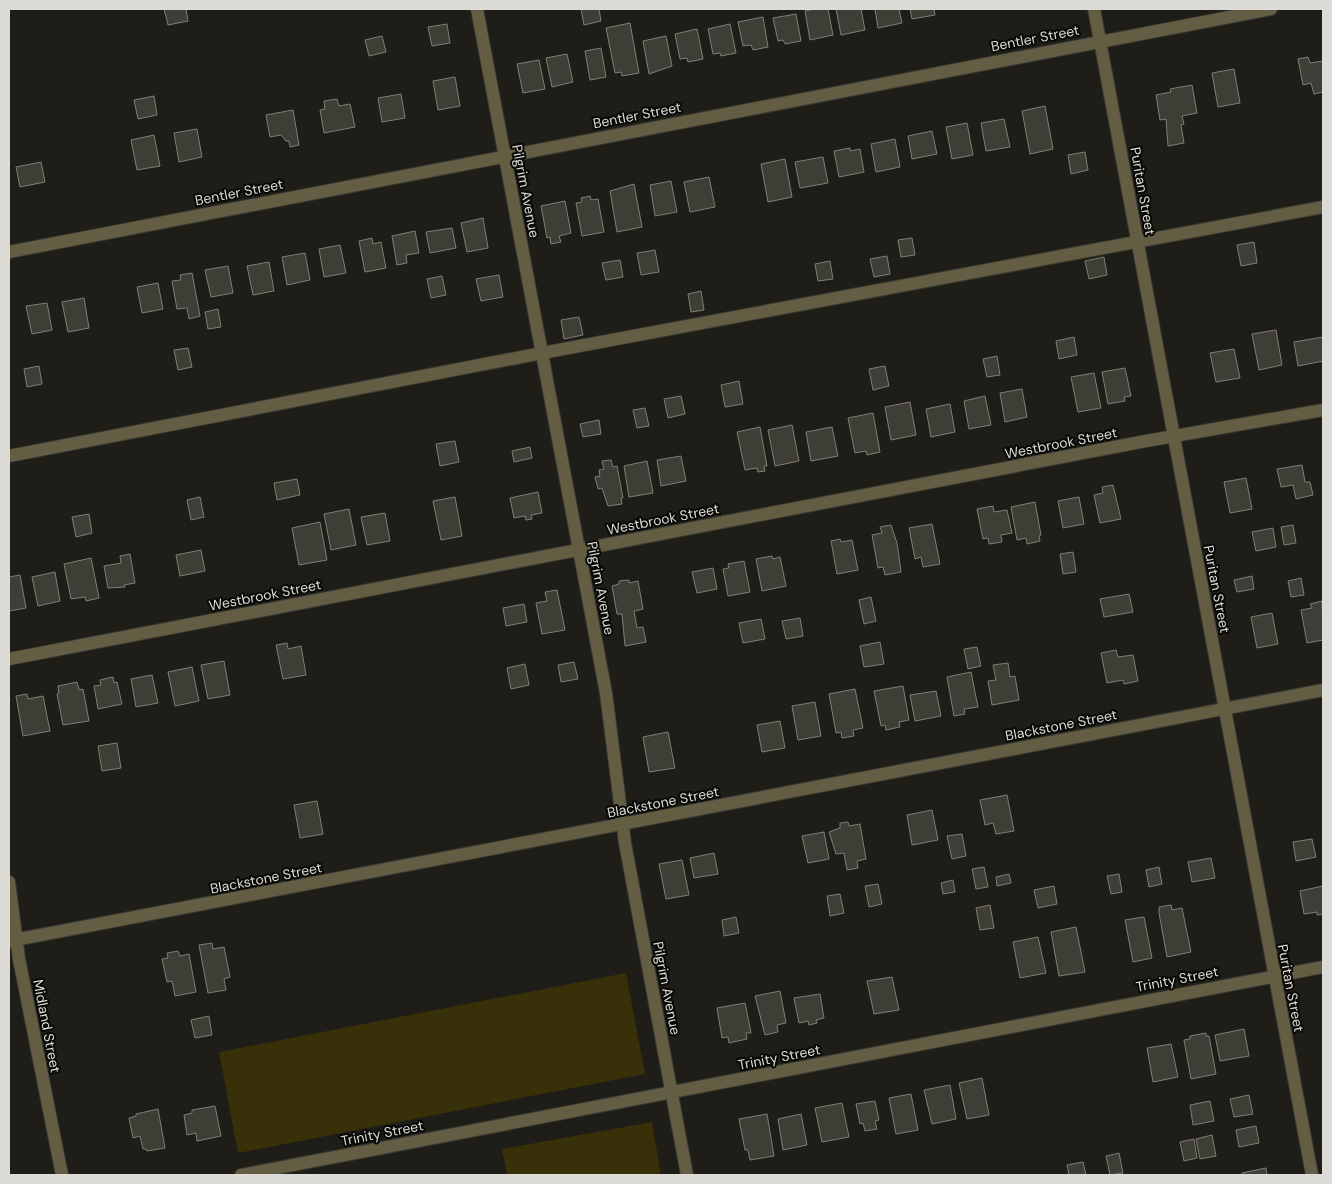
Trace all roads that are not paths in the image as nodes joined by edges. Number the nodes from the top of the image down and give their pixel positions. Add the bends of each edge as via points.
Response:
1 (477, 9) edge
2 (1094, 9) edge
3 (1271, 9) edge
4 (1100, 41) junction
5 (505, 155) junction
6 (1323, 207) edge
7 (1137, 243) junction
8 (9, 252) edge
9 (542, 354) junction
10 (1323, 410) edge
11 (1173, 437) junction
12 (9, 456) edge
13 (578, 550) junction
14 (9, 659) edge
15 (1323, 690) edge
16 (1224, 709) junction
17 (623, 825) junction
18 (9, 882) edge
19 (13, 941) edge
20 (1323, 967) edge
21 (1274, 976) junction
22 (672, 1093) junction
23 (62, 1175) edge
24 (241, 1175) edge
25 (687, 1175) edge
26 (1312, 1175) edge

1 - 5 street, Pilgrim Avenue
2 - 4 street, Puritan Street
3 - 4 street, Bentler Street
4 - 5 street, Bentler Street
4 - 7 street, Puritan Street
5 - 8 street, Bentler Street
5 - 9 street, Pilgrim Avenue
6 - 7 street
7 - 9 street
7 - 11 street, Puritan Street
9 - 12 street
9 - 13 street, Pilgrim Avenue
10 - 11 street, Westbrook Street
11 - 13 street, Westbrook Street
11 - 16 street, Puritan Street
13 - 14 street, Westbrook Street
13 - 17 street, Pilgrim Avenue via 606,693
15 - 16 street, Blackstone Street
16 - 17 street, Blackstone Street
16 - 21 street, Puritan Street
17 - 19 street, Blackstone Street
17 - 22 street, Pilgrim Avenue
18 - 19 street, Midland Street
19 - 23 street, Midland Street
20 - 21 street, Trinity Street
21 - 22 street, Trinity Street
21 - 26 street, Puritan Street
22 - 24 street, Trinity Street
22 - 25 street, Pilgrim Avenue

